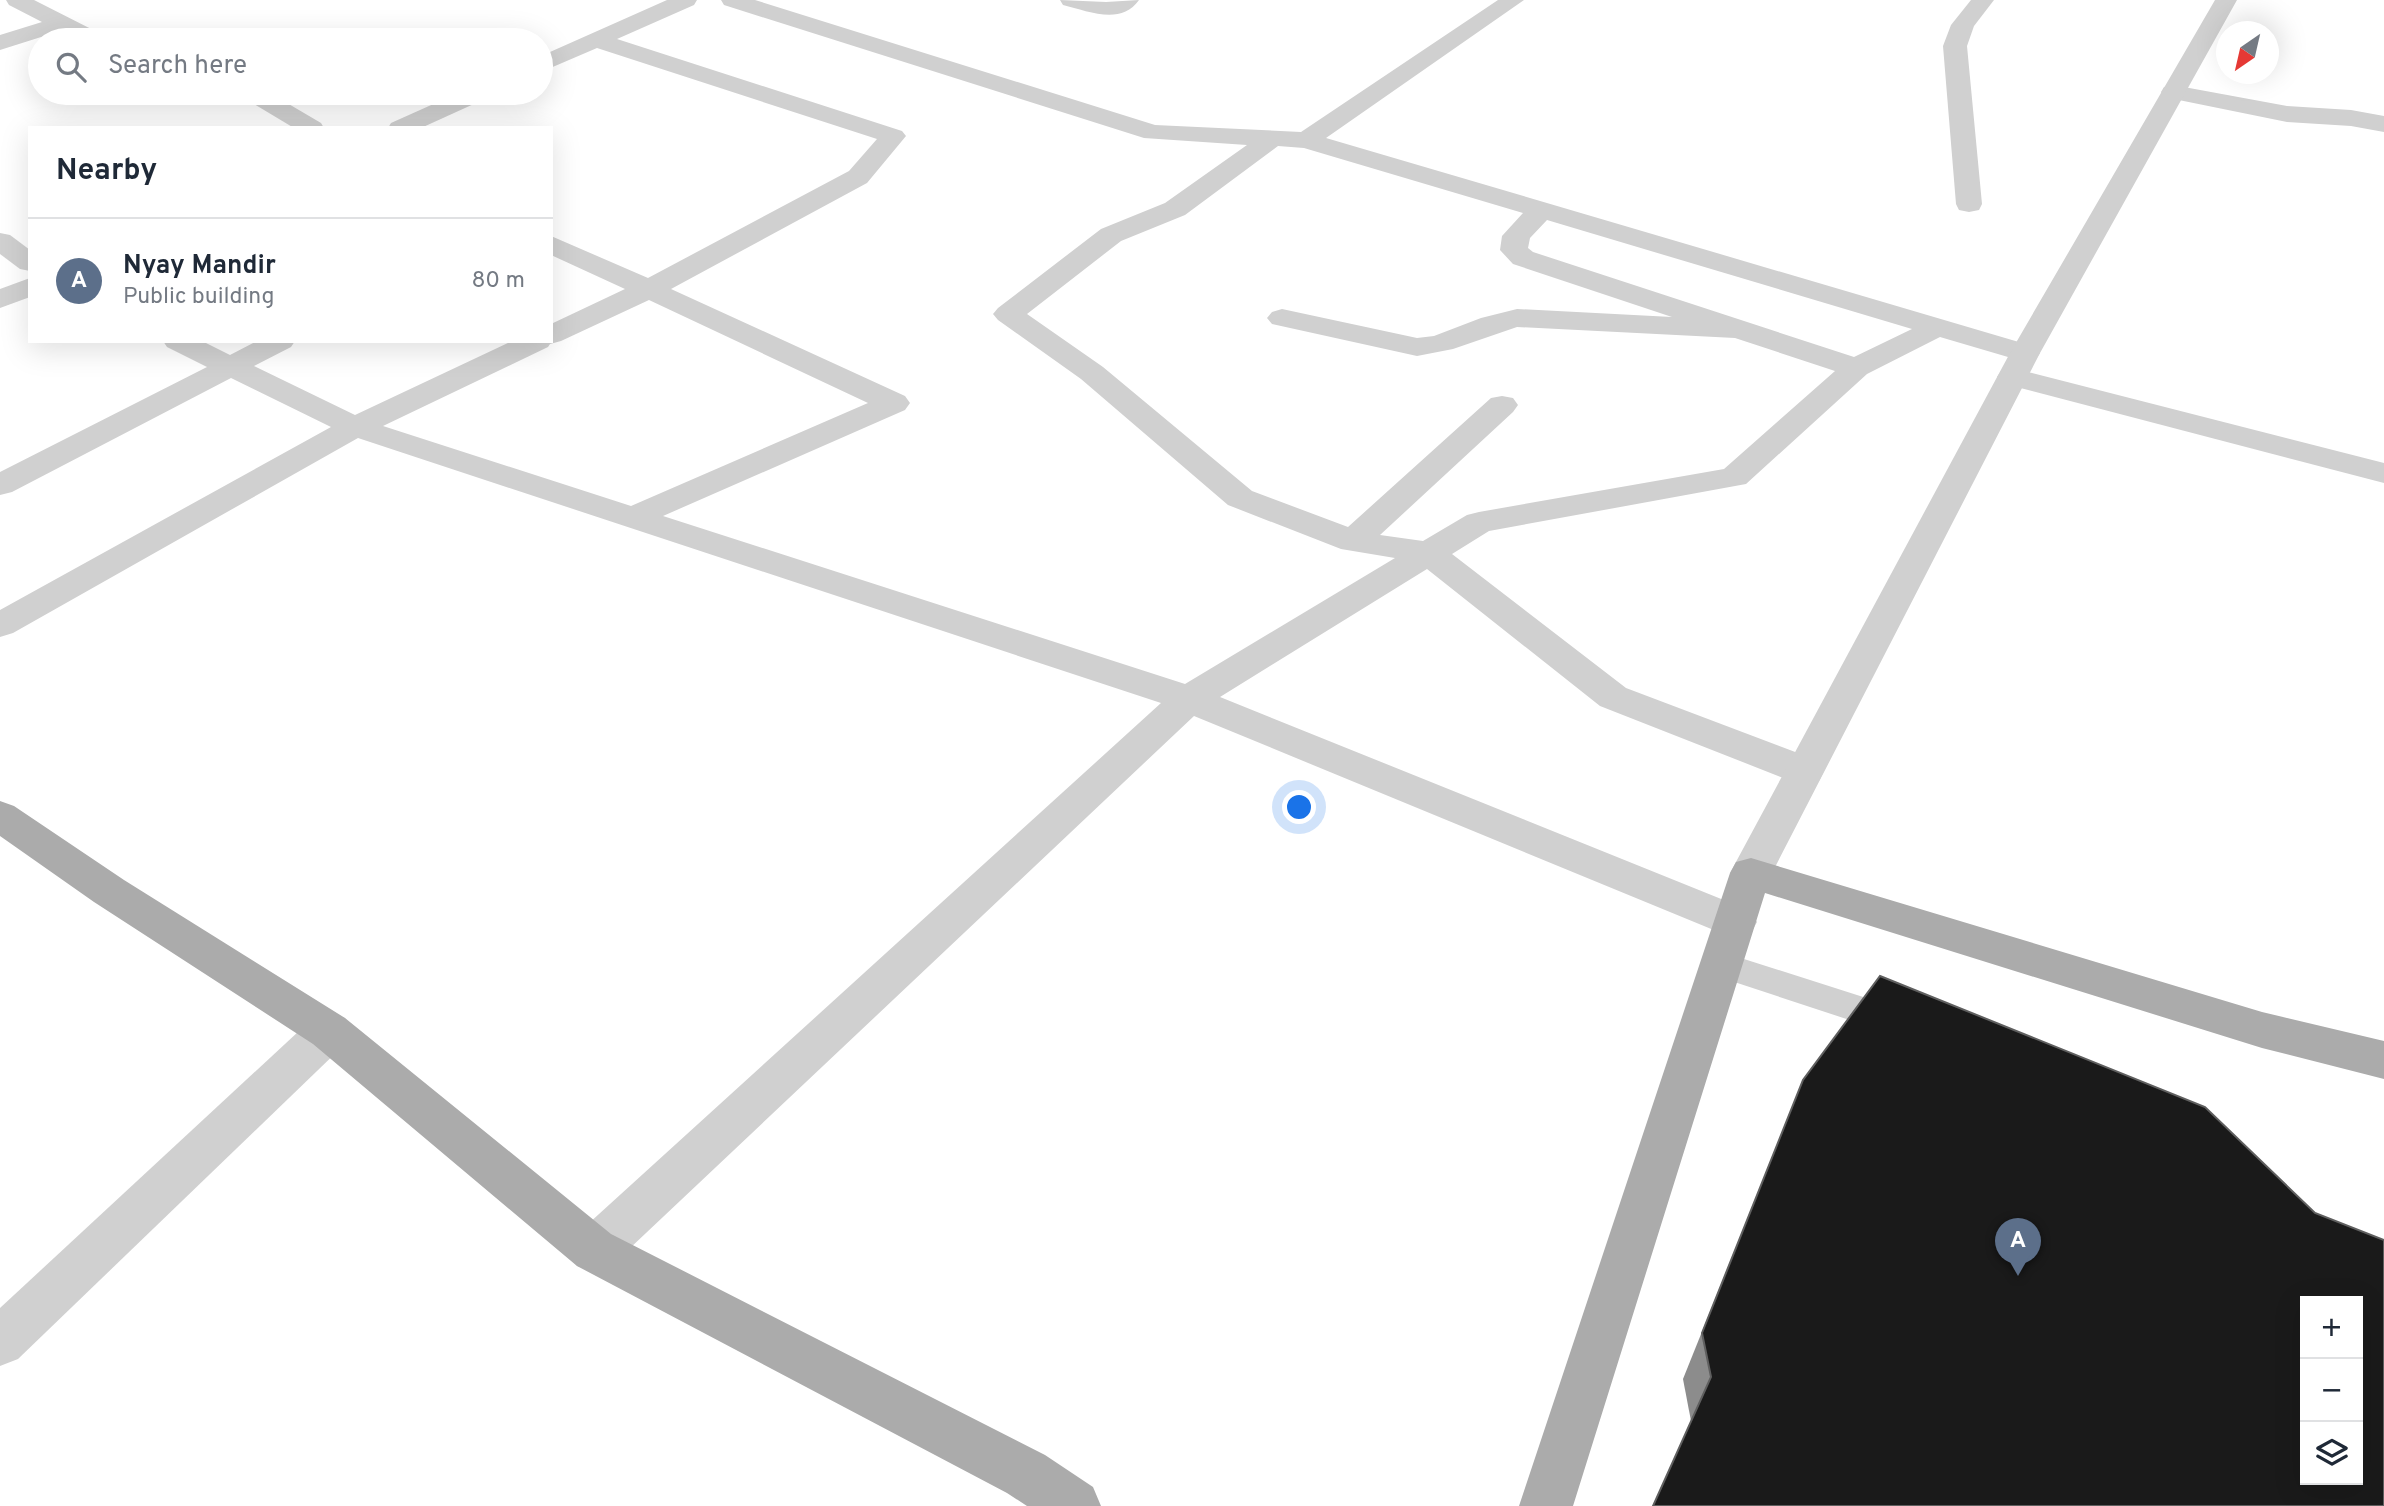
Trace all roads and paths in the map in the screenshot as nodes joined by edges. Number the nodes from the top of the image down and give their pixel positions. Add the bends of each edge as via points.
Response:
1 (18, 0) edge
2 (686, 0) edge
3 (732, 0) edge
4 (1071, 0) edge
5 (1128, 0) edge
6 (1513, 0) edge
7 (1983, 0) edge
8 (2226, 0) edge
9 (61, 23) junction
10 (46, 28) edge
11 (71, 28) edge
12 (28, 34) edge
13 (595, 40) junction
14 (0, 43) edge
15 (553, 59) edge
16 (2173, 92) junction
17 (273, 105) edge
18 (451, 105) edge
19 (2384, 124) edge
20 (309, 126) edge
21 (404, 126) edge
22 (1273, 138) junction
23 (1306, 140) junction
24 (1969, 204) dead end
25 (1541, 209) junction
26 (0, 242) edge
27 (553, 245) edge
28 (28, 262) edge
29 (28, 287) edge
30 (649, 289) junction
31 (0, 299) edge
32 (1282, 318) dead end
33 (1938, 327) junction
34 (1736, 329) junction
35 (553, 334) edge
36 (182, 343) edge
37 (276, 343) edge
38 (533, 343) edge
39 (2018, 365) junction
40 (230, 367) junction
41 (1856, 368) junction
42 (1502, 405) dead end
43 (355, 427) junction
44 (2384, 473) edge
45 (0, 485) edge
46 (633, 517) junction
47 (1353, 541) junction
48 (1429, 553) junction
49 (0, 625) edge
50 (1189, 699) junction
51 (1805, 771) junction
52 (0, 816) edge
53 (1751, 873) junction
54 (1736, 922) junction
55 (1722, 965) junction
56 (329, 1031) junction
57 (1932, 1033) edge
58 (2384, 1060) edge
59 (594, 1250) junction
60 (0, 1342) edge
61 (1074, 1506) edge
62 (1546, 1506) edge

1 - 9 street
2 - 13 street
3 - 22 street via 1153,133
4 - 5 street via 1109,10
6 - 23 street
7 - 24 street via 1963,25 1955,46
8 - 16 street
9 - 10 street
9 - 11 street
12 - 14 street
13 - 15 street
13 - 30 street via 893,136 858,177
16 - 19 street via 2287,114
16 - 39 street
17 - 20 street
18 - 21 street
22 - 23 street
22 - 47 street via 1175,209 1111,235 1008,314 1092,373 1240,498
23 - 25 street
25 - 33 street
25 - 34 street via 1516,236 1514,250 1523,258
26 - 28 street
27 - 30 street
29 - 31 street
30 - 35 street
30 - 46 street via 894,403
32 - 34 street via 1417,347 1434,347 1493,321 1517,318
33 - 39 street
33 - 41 street
34 - 41 street
36 - 40 street
37 - 40 street
38 - 43 street
39 - 44 street
39 - 51 street
40 - 43 street
40 - 45 street
41 - 48 street via 1734,477 1479,522
42 - 47 street
43 - 46 street
43 - 49 street
46 - 50 street
47 - 48 street
48 - 50 street
48 - 51 street via 1613,697
50 - 54 street
50 - 59 street
51 - 53 street
52 - 56 main road
53 - 54 main road
53 - 58 main road via 2262,1030
54 - 55 main road
55 - 57 lane
55 - 62 main road
56 - 59 main road
56 - 60 street
59 - 61 main road via 1026,1474

